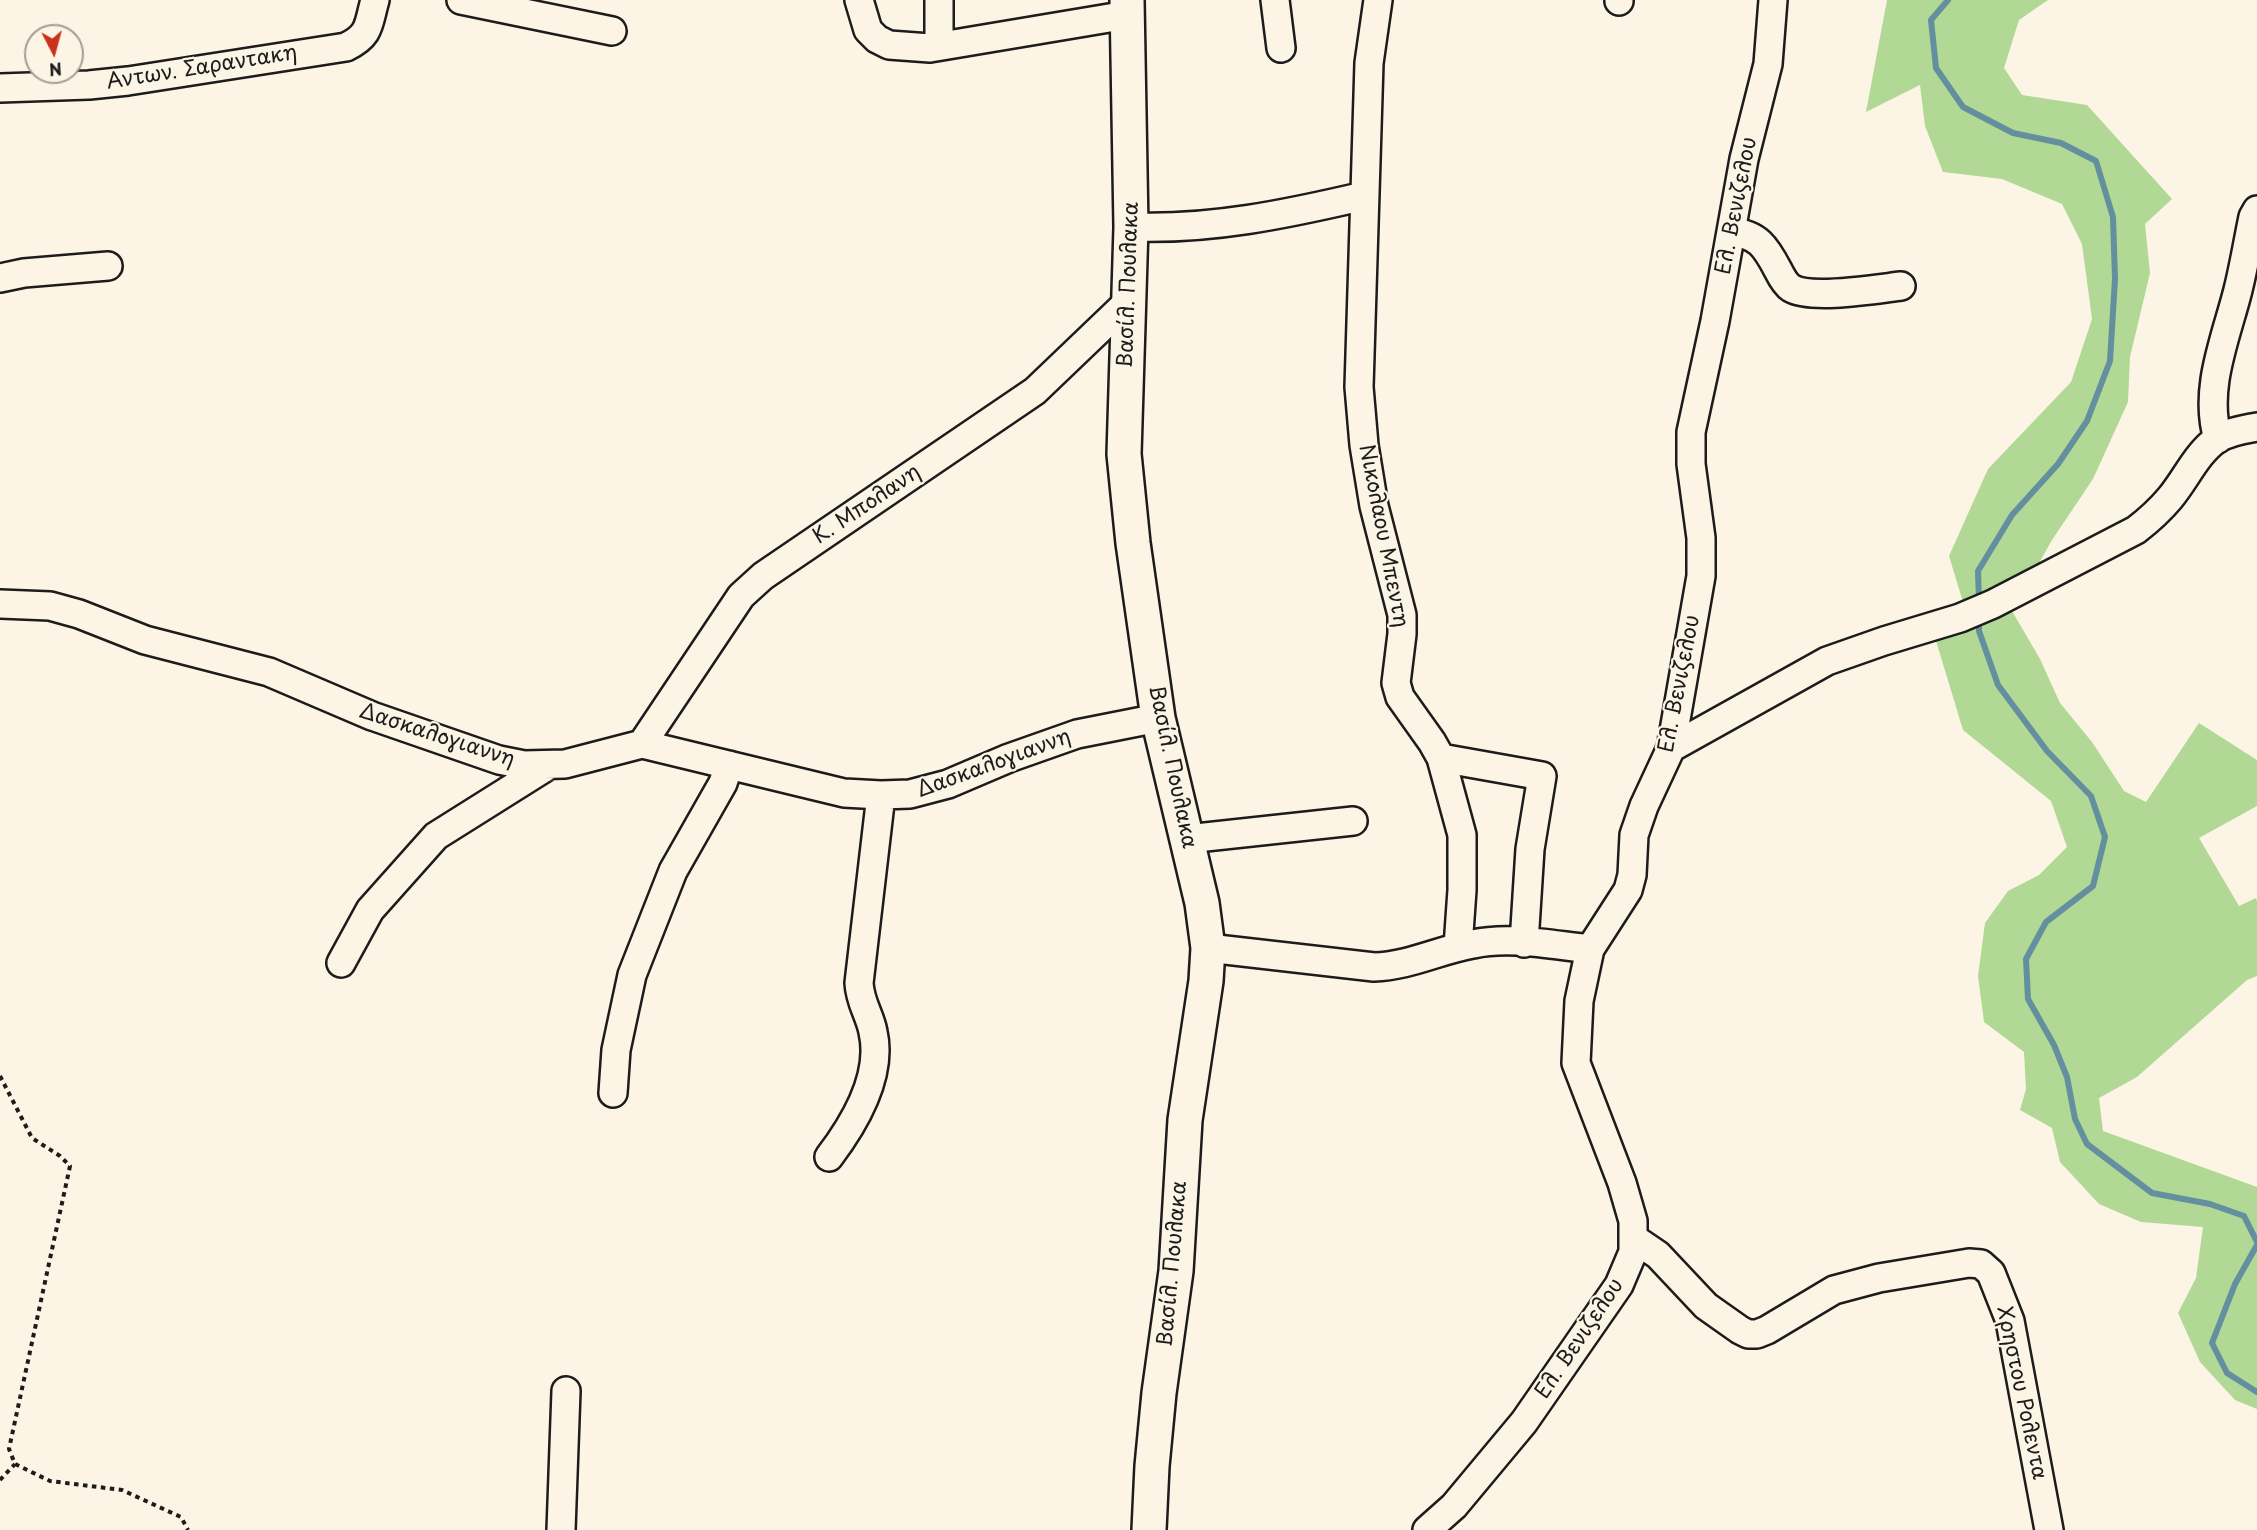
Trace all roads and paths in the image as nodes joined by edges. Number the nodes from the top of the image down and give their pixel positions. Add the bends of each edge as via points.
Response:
1 (375, 0) edge
2 (461, 0) edge
3 (859, 0) edge
4 (939, 0) edge
5 (1275, 0) edge
6 (1378, 0) edge
7 (1773, 0) edge
8 (1127, 7) edge
9 (612, 31) dead end
10 (939, 46) junction
11 (1281, 48) dead end
12 (0, 88) edge
13 (1364, 196) junction
14 (2257, 210) edge
15 (1131, 227) junction
16 (1731, 232) junction
17 (108, 266) dead end
18 (0, 278) edge
19 (1901, 286) dead end
20 (1129, 301) junction
21 (2257, 427) edge
22 (2218, 439) junction
23 (0, 604) edge
24 (1158, 717) junction
25 (642, 744) junction
26 (1671, 748) junction
27 (1441, 758) junction
28 (549, 765) junction
29 (729, 765) junction
30 (881, 795) junction
31 (1353, 821) dead end
32 (1187, 838) junction
33 (1524, 943) junction
34 (1458, 947) junction
35 (1208, 948) junction
36 (1590, 949) junction
37 (341, 963) dead end
38 (0, 1076) edge
39 (613, 1093) dead end
40 (829, 1157) dead end
41 (1633, 1238) junction
42 (566, 1391) dead end
43 (15, 1464) junction
44 (0, 1480) edge
45 (188, 1530) edge
46 (561, 1530) edge
47 (1149, 1530) edge
48 (1427, 1530) edge
49 (2049, 1530) edge

1 - 12 street, Αντων. Σαραντακη via 366,31 346,46 118,82
2 - 9 street
3 - 10 street via 868,30 877,39 889,45
4 - 10 street
5 - 11 street
6 - 13 street, Νικολαου Μπεντη via 1369,63
7 - 16 street, Ελ. Βενιζελου via 1768,64 1743,159
8 - 10 street
8 - 15 main road, Βασίλ. Πουλακα
13 - 15 street via 1237,222
13 - 27 street, Νικολαου Μπεντη via 1359,387 1374,506 1402,615 1396,683 1400,697
14 - 22 street via 2213,384 2213,422
15 - 20 main road, Βασίλ. Πουλακα
16 - 19 street via 1761,243 1783,279 1800,292 1818,294
16 - 26 street, Ελ. Βενιζελου via 1691,432 1701,576
17 - 18 street
20 - 24 main road, Βασίλ. Πουλακα via 1124,454
20 - 25 street, Κ. Μπολανη via 1035,391 763,576 741,596
21 - 22 street
22 - 26 street via 2154,516 2136,530 1960,618 1827,661
23 - 28 street, Δασκαλογιαννη via 50,606 79,614 145,640 269,672 372,716 499,760
24 - 30 street, Δασκαλογιαννη via 1077,734 948,784 910,794
24 - 32 main road, Βασίλ. Πουλακα
25 - 28 street, Δασκαλογιαννη
25 - 29 street, Δασκαλογιαννη
26 - 36 street, Ελ. Βενιζελου via 1634,835 1629,890
27 - 33 street via 1542,776 1530,849
27 - 34 street, Νικολαου Μπεντη via 1462,835
28 - 37 street via 436,836 370,910
29 - 30 street, Δασκαλογιαννη via 844,793
29 - 39 street via 723,783 673,870 632,975 616,1050
30 - 40 street via 859,983 860,999 873,1030 875,1056 859,1109
31 - 32 street
32 - 35 main road, Βασίλ. Πουλακα
33 - 34 street
33 - 36 street
34 - 35 street via 1395,966 1374,967
35 - 47 main road, Βασίλ. Πουλακα via 1185,1120 1176,1271 1159,1393
36 - 41 street, Ελ. Βενιζελου via 1579,1001 1576,1063 1622,1183 1633,1221
38 - 43 path via 32,1138 70,1166 9,1449
41 - 48 street, Ελ. Βενιζελου via 1633,1252 1619,1285 1524,1422 1454,1506
41 - 49 street, Χρηστου Ρολεντα via 1658,1255 1706,1306 1748,1334 1767,1330 1834,1290 1879,1278 1981,1264 1991,1273 2010,1321
42 - 46 street
43 - 44 path
43 - 45 path via 50,1480 122,1490 181,1517

